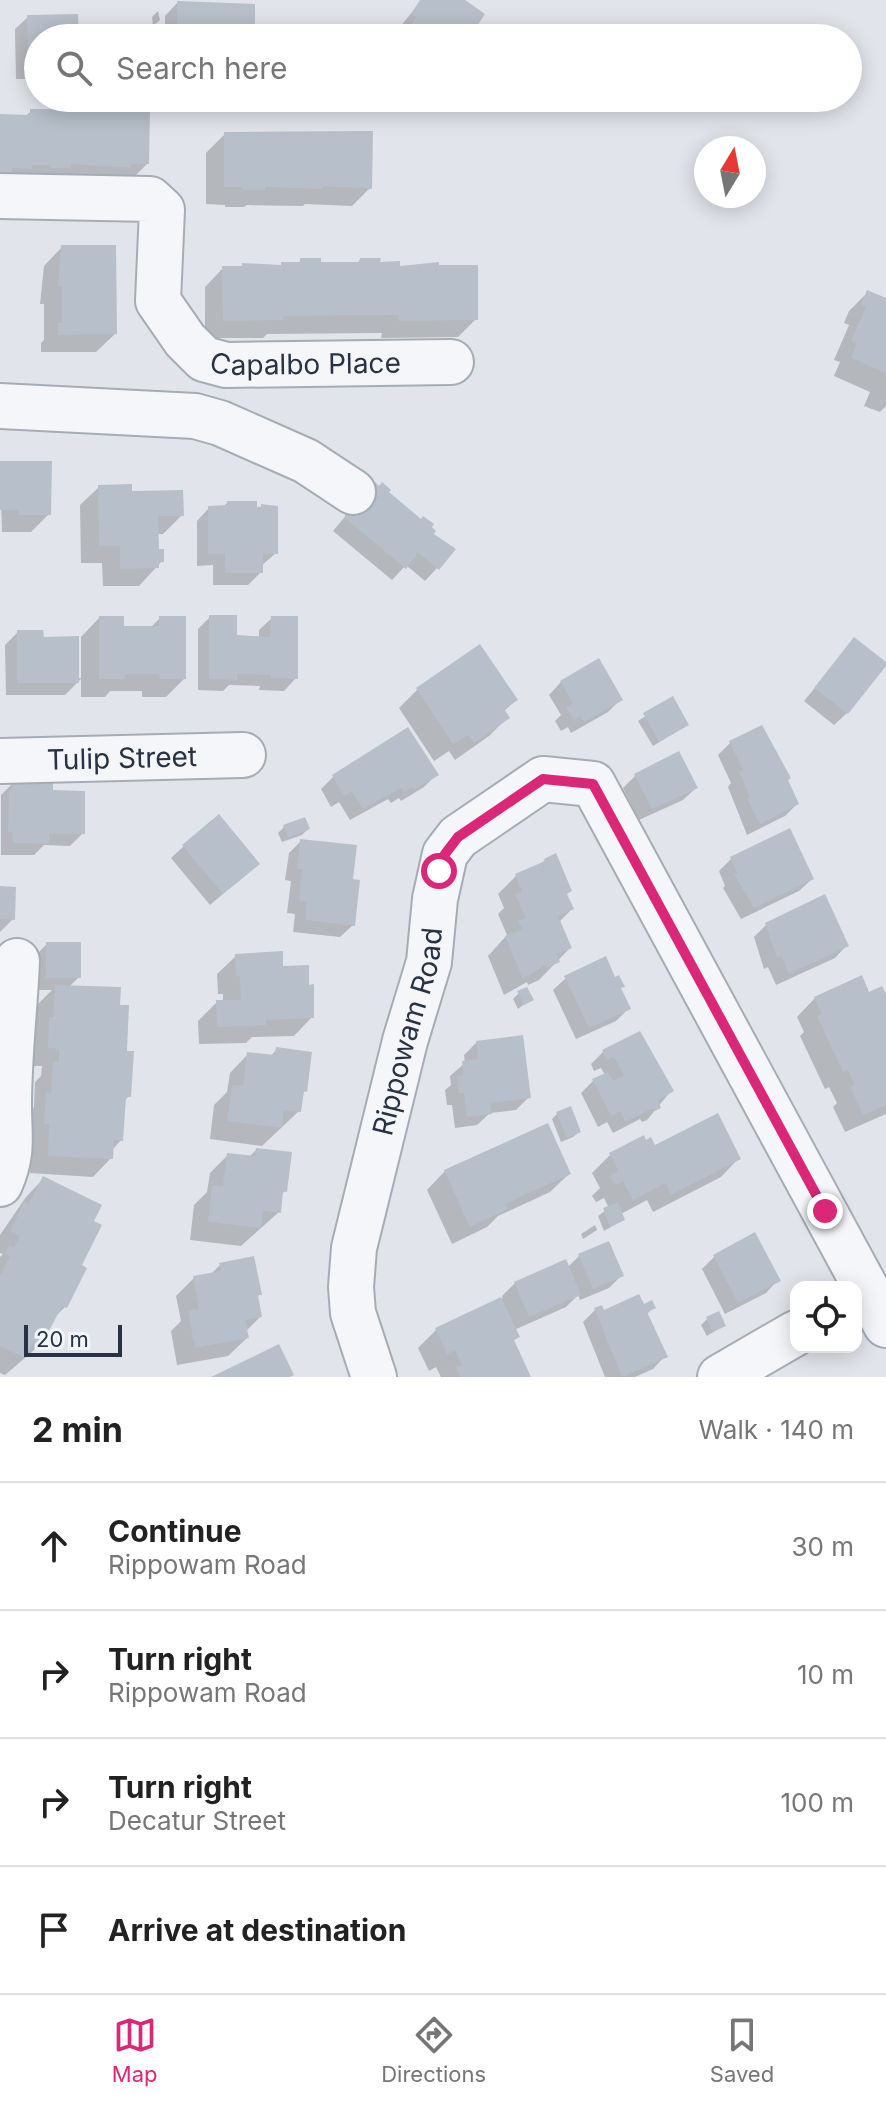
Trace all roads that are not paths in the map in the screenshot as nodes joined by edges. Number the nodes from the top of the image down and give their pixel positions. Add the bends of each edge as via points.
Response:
1 (0, 196) edge
2 (451, 362) dead end
3 (0, 406) edge
4 (353, 492) dead end
5 (243, 755) dead end
6 (0, 761) edge
7 (17, 961) dead end
8 (4, 1105) edge
9 (0, 1184) edge
10 (870, 1305) edge
11 (790, 1336) edge
12 (374, 1377) edge
13 (720, 1377) edge

1 - 2 street, Capalbo Place via 150,199 162,210 158,301 204,359 226,365
3 - 4 street via 195,416 306,461
5 - 6 street, Tulip Street
7 - 8 street
8 - 9 street via 12,1138
10 - 12 street, Rippowam Road via 593,784 543,779 458,837 439,871 429,962 354,1248 353,1313
11 - 13 street

